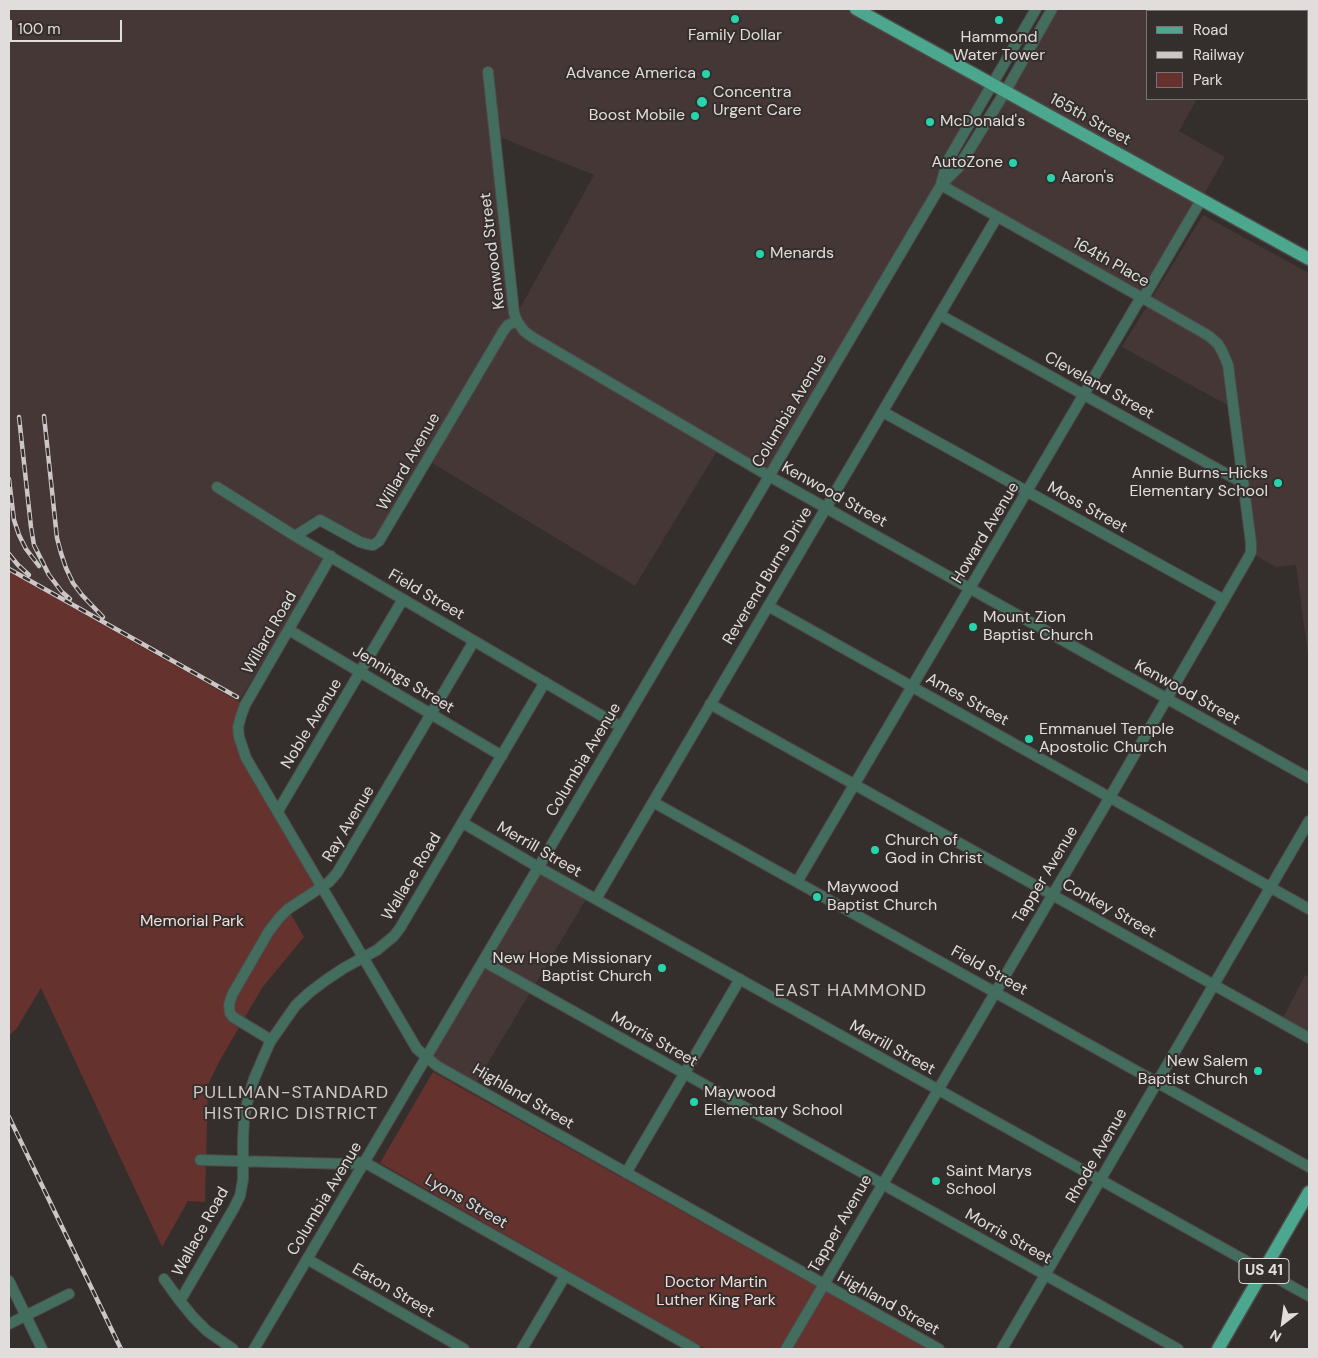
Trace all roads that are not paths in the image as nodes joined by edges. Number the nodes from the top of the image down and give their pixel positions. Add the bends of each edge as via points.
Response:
1 (856, 9) edge
2 (1036, 9) edge
3 (1052, 9) edge
4 (488, 72) dead end
5 (992, 85) junction
6 (1005, 92) junction
7 (941, 185) junction
8 (1201, 200) junction
9 (997, 217) junction
10 (1309, 259) edge
11 (1142, 298) junction
12 (940, 314) junction
13 (517, 321) junction
14 (1232, 394) joint
15 (1085, 395) junction
16 (883, 412) junction
17 (769, 476) junction
18 (1243, 483) junction
19 (218, 488) dead end
20 (1027, 492) junction
21 (826, 508) junction
22 (296, 536) junction
23 (331, 556) junction
24 (970, 589) junction
25 (403, 599) junction
26 (1224, 600) junction
27 (768, 606) junction
28 (290, 630) junction
29 (474, 641) junction
30 (360, 672) junction
31 (545, 682) junction
32 (912, 687) junction
33 (1167, 699) junction
34 (710, 704) junction
35 (431, 714) junction
36 (238, 727) joint
37 (621, 727) junction
38 (502, 756) junction
39 (1309, 778) edge
40 (855, 784) junction
41 (1110, 797) junction
42 (653, 802) junction
43 (278, 812) junction
44 (1309, 821) edge
45 (462, 823) junction
46 (538, 867) junction
47 (798, 882) junction
48 (322, 887) junction
49 (1271, 887) junction
50 (1052, 895) junction
51 (596, 899) junction
52 (1309, 909) edge
53 (363, 958) junction
54 (483, 961) junction
55 (740, 979) junction
56 (1214, 985) junction
57 (995, 991) junction
58 (1309, 1038) edge
59 (271, 1040) junction
60 (426, 1057) junction
61 (685, 1074) junction
62 (1157, 1083) junction
63 (938, 1090) junction
64 (200, 1160) dead end
65 (244, 1161) junction
66 (364, 1162) junction
67 (1309, 1167) edge
68 (626, 1173) junction
69 (1100, 1180) junction
70 (882, 1184) junction
71 (1309, 1192) edge
72 (307, 1259) junction
73 (1264, 1271) junction
74 (1045, 1275) junction
75 (565, 1276) junction
76 (164, 1278) dead end
77 (9, 1281) edge
78 (823, 1285) junction
79 (69, 1294) dead end
80 (1309, 1296) edge
81 (180, 1301) junction
82 (26, 1316) junction
83 (9, 1324) edge
84 (42, 1349) edge
85 (233, 1349) edge
86 (254, 1349) edge
87 (464, 1349) edge
88 (522, 1349) edge
89 (695, 1349) edge
90 (786, 1349) edge
91 (939, 1349) edge
92 (1002, 1349) edge
93 (1178, 1349) edge
94 (1218, 1349) edge

1 - 5 main road, 165th Street
2 - 5 street, Columbia Avenue
3 - 6 street, Columbia Avenue
4 - 13 street, Kenwood Street
5 - 6 main road, 165th Street
5 - 7 street, Columbia Avenue via 947,162
6 - 7 street, Columbia Avenue via 958,168
6 - 8 main road, 165th Street
7 - 9 street, 164th Place
7 - 17 street, Columbia Avenue
8 - 10 main road, 165th Street
8 - 11 street, Howard Avenue
9 - 11 street, 164th Place
9 - 12 street, Reverend Burns Drive
11 - 14 street, 164th Place via 1214,340 1226,358
11 - 15 street, Howard Avenue
12 - 15 street, Cleveland Street
12 - 16 street, Reverend Burns Drive
13 - 17 street, Kenwood Street via 532,337
13 - 22 street, Willard Avenue via 504,330 379,541 373,544 360,542 320,520
14 - 18 street, Tapper Avenue
15 - 18 street, Cleveland Street
15 - 20 street, Howard Avenue
16 - 20 street, Moss Street
16 - 21 street, Reverend Burns Drive
17 - 21 street, Kenwood Street
17 - 37 street, Columbia Avenue
18 - 26 street, Tapper Avenue via 1250,552
19 - 22 street, Field Street
20 - 24 street, Howard Avenue
20 - 26 street, Moss Street
21 - 24 street, Kenwood Street
21 - 27 street, Reverend Burns Drive
22 - 23 street, Field Street
23 - 25 street, Field Street
23 - 28 street, Willard Road
24 - 32 street, Howard Avenue
24 - 33 street, Kenwood Street
25 - 29 street, Field Street
25 - 30 street, Noble Avenue
26 - 33 street, Tapper Avenue
27 - 32 street, Ames Street
27 - 34 street, Reverend Burns Drive
28 - 30 street, Jennings Street
28 - 36 street, Willard Road via 245,705
29 - 31 street, Field Street
29 - 35 street, Ray Avenue
30 - 35 street, Jennings Street
30 - 43 street, Noble Avenue
31 - 37 street, Field Street
31 - 38 street, Wallace Road
32 - 40 street, Howard Avenue
32 - 41 street, Ames Street
33 - 39 street, Kenwood Street
33 - 41 street, Tapper Avenue
34 - 40 street, Conkey Street
34 - 42 street, Reverend Burns Drive
35 - 38 street, Jennings Street
35 - 48 street, Ray Avenue via 337,873
36 - 43 street, Highland Street via 246,758
37 - 46 street, Columbia Avenue
38 - 45 street, Wallace Road
40 - 47 street, Howard Avenue
40 - 50 street, Conkey Street
41 - 49 street, Ames Street
41 - 50 street, Tapper Avenue
42 - 47 street, Field Street
42 - 51 street, Reverend Burns Drive
43 - 48 street, Highland Street
44 - 49 street, Rhode Avenue
45 - 46 street, Merrill Street
45 - 53 street, Wallace Road via 400,928 385,944
46 - 51 street, Merrill Street
46 - 54 street, Columbia Avenue
47 - 57 street, Field Street
48 - 53 street, Highland Street
48 - 59 street, Ray Avenue via 279,918 230,1000 229,1009 233,1017
49 - 52 street, Ames Street
49 - 56 street, Rhode Avenue
50 - 56 street, Conkey Street
50 - 57 street, Tapper Avenue
51 - 55 street, Merrill Street
53 - 59 street, Wallace Road via 310,992 296,1005
53 - 60 street, Highland Street
54 - 60 street, Columbia Avenue
54 - 61 street, Morris Street
55 - 61 street
55 - 63 street, Merrill Street
56 - 58 street, Conkey Street
56 - 62 street, Rhode Avenue
57 - 62 street, Field Street
57 - 63 street, Tapper Avenue
59 - 65 street, Wallace Road via 248,1099
60 - 66 street, Columbia Avenue
60 - 68 street, Highland Street
61 - 68 street
61 - 70 street, Morris Street
62 - 67 street, Field Street
62 - 69 street, Rhode Avenue
63 - 69 street, Merrill Street
63 - 70 street, Tapper Avenue
64 - 65 street
65 - 66 street
65 - 81 street, Wallace Road via 242,1188 234,1208
66 - 72 street, Columbia Avenue
66 - 75 street, Lyons Street
68 - 78 street, Highland Street
69 - 73 street, Merrill Street
69 - 74 street, Rhode Avenue
70 - 74 street, Morris Street
70 - 78 street, Tapper Avenue
71 - 73 main road, US 41
72 - 86 street, Columbia Avenue
72 - 87 street, Eaton Street
73 - 80 street, Merrill Street
73 - 94 main road, US 41
74 - 92 street, Rhode Avenue
74 - 93 street, Morris Street
75 - 88 street
75 - 89 street, Lyons Street
76 - 81 street
77 - 82 street
78 - 90 street, Tapper Avenue
78 - 91 street, Highland Street
79 - 82 street
81 - 85 street via 208,1331
82 - 83 street
82 - 84 street

